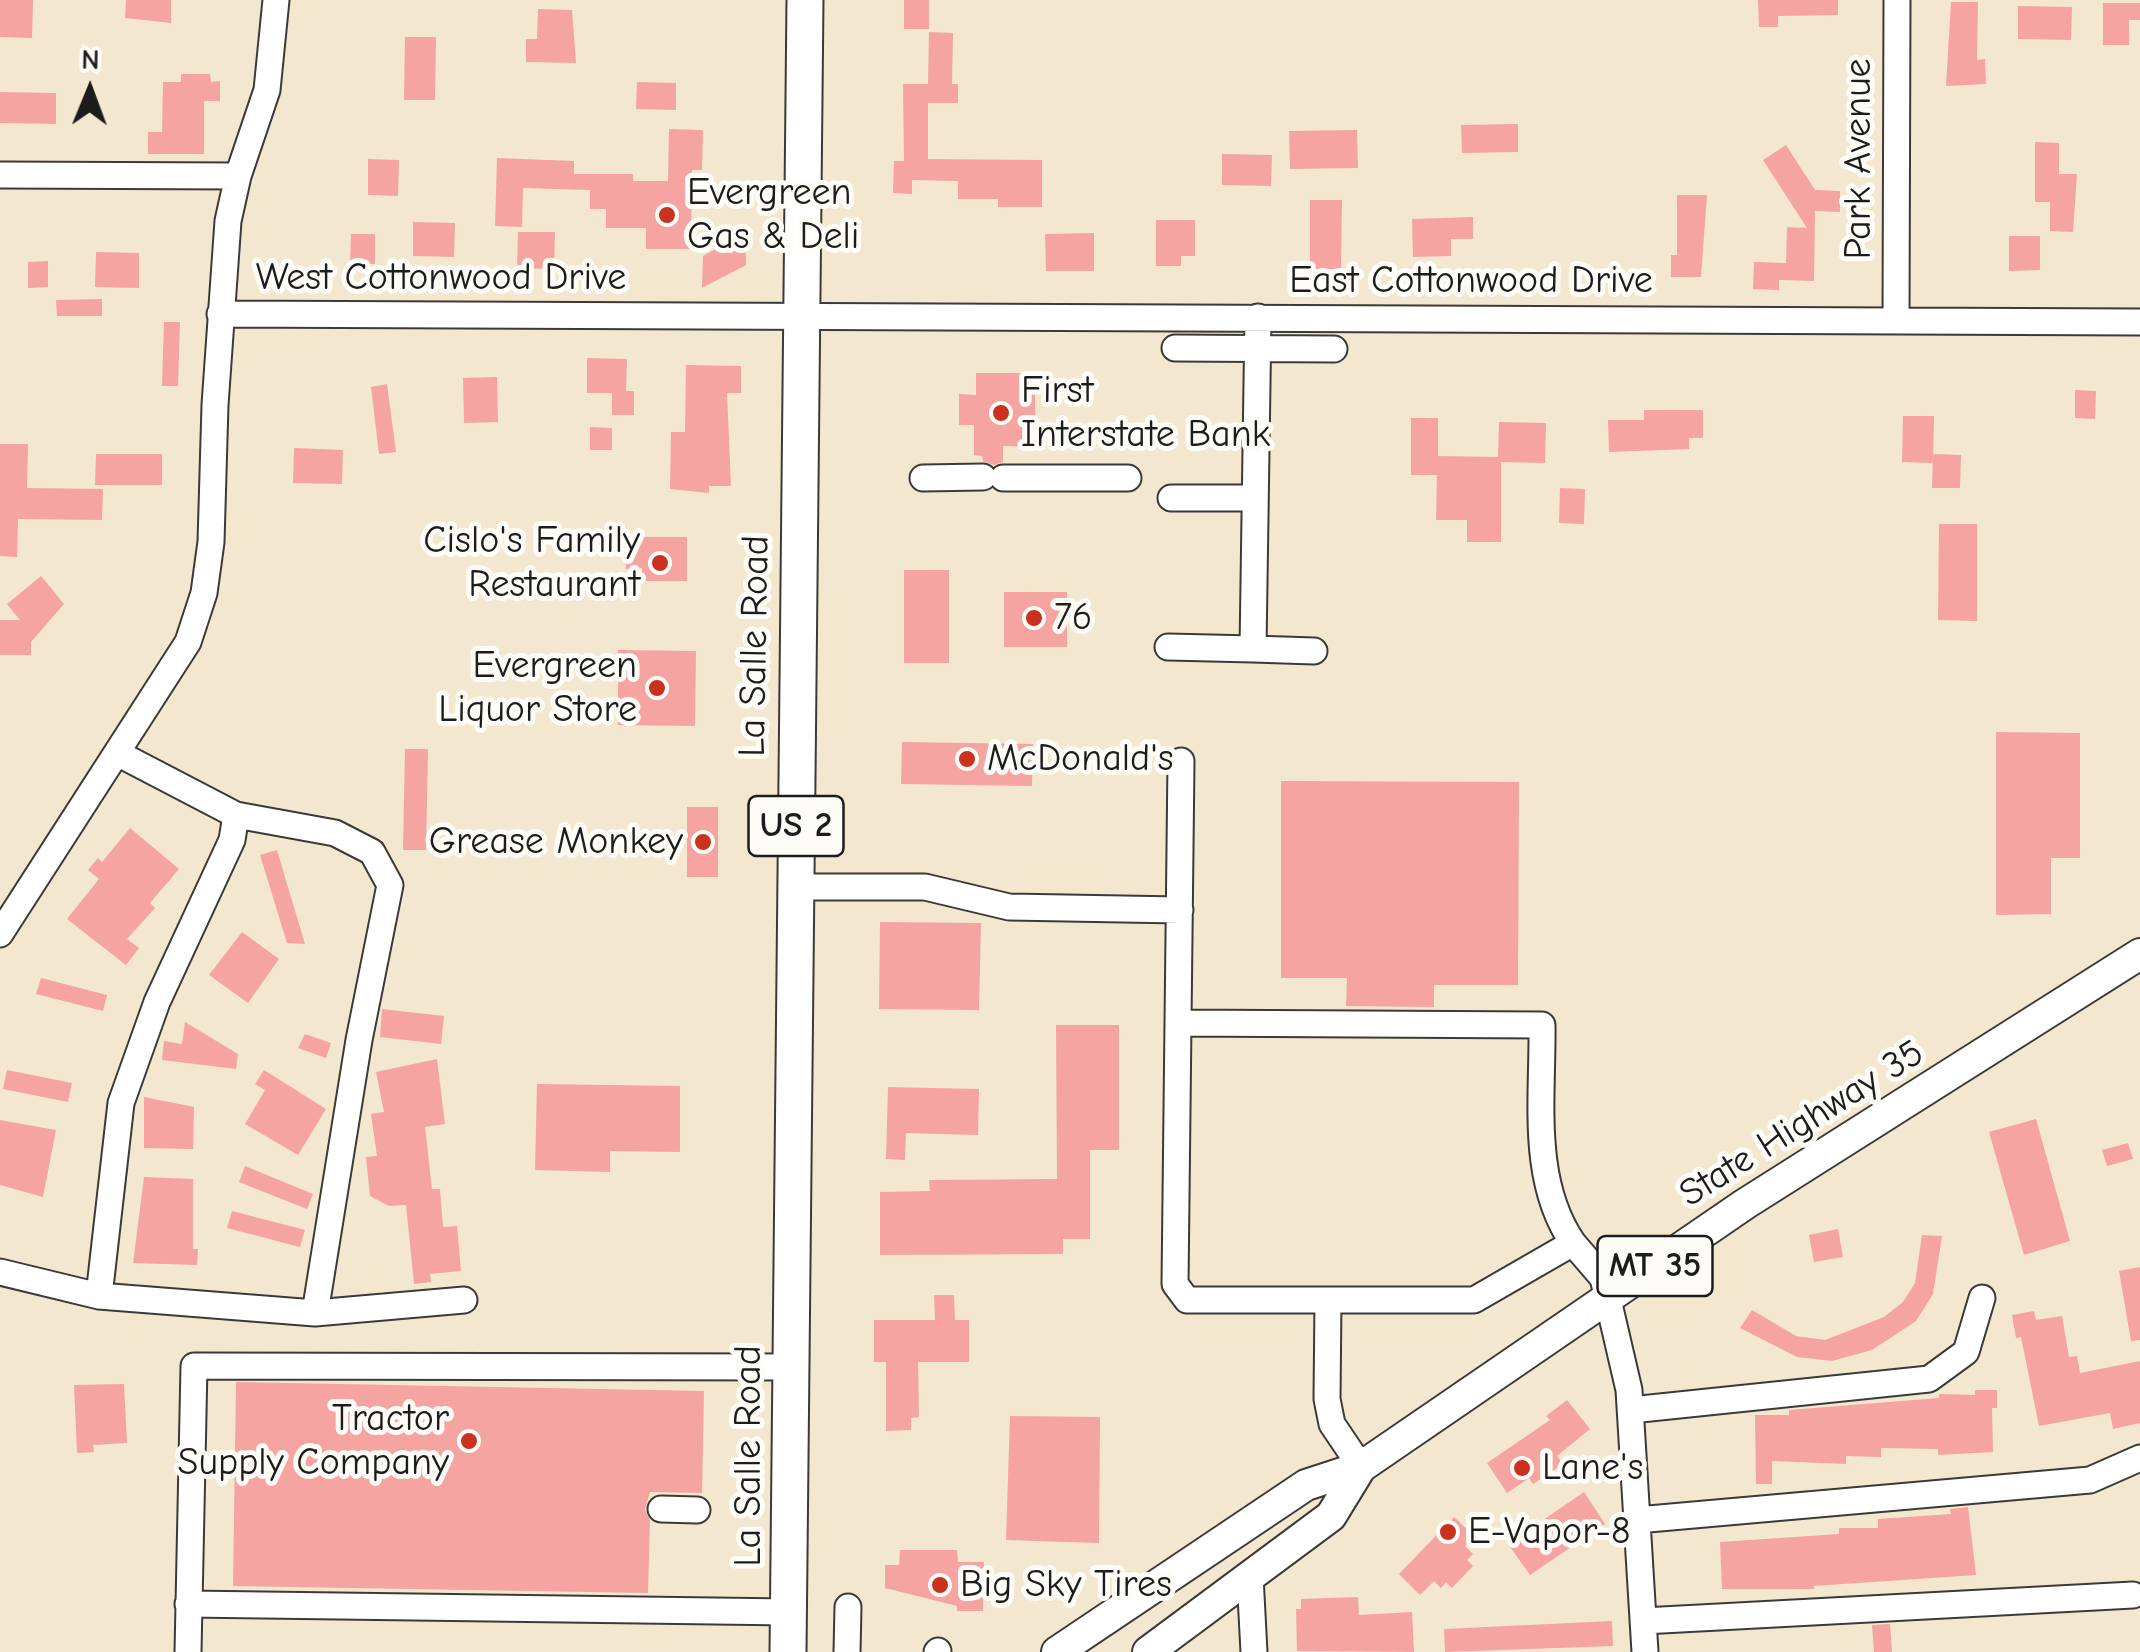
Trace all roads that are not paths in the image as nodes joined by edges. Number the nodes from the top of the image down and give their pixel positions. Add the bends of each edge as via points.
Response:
1 (276, 0) edge
2 (805, 0) edge
3 (1897, 0) edge
4 (0, 175) edge
5 (238, 176) junction
6 (220, 314) junction
7 (1258, 317) junction
8 (802, 318) junction
9 (1896, 319) junction
10 (2140, 322) edge
11 (1175, 348) dead end
12 (1257, 349) junction
13 (1334, 350) dead end
14 (923, 478) dead end
15 (1128, 478) dead end
16 (1171, 498) dead end
17 (1255, 498) junction
18 (1168, 647) dead end
19 (1253, 649) junction
20 (1314, 650) dead end
21 (117, 753) junction
22 (1182, 760) dead end
23 (236, 815) junction
24 (795, 888) junction
25 (1180, 910) junction
26 (0, 934) edge
27 (2140, 954) edge
28 (1178, 1023) junction
29 (1572, 1243) junction
30 (0, 1272) edge
31 (99, 1296) junction
32 (1982, 1298) dead end
33 (464, 1300) dead end
34 (1328, 1300) junction
35 (1605, 1301) junction
36 (315, 1314) junction
37 (793, 1367) junction
38 (1631, 1410) junction
39 (2140, 1458) edge
40 (1361, 1467) junction
41 (662, 1509) dead end
42 (697, 1510) dead end
43 (1638, 1520) junction
44 (1250, 1576) junction
45 (2133, 1596) dead end
46 (188, 1604) junction
47 (848, 1607) dead end
48 (790, 1612) junction
49 (1643, 1620) junction
50 (188, 1652) edge
51 (788, 1652) edge
52 (848, 1652) edge
53 (1057, 1652) edge
54 (1148, 1652) edge
55 (1254, 1652) edge
56 (1645, 1652) edge

1 - 5 street via 267,90
2 - 8 highway, La Salle Road / US 2
3 - 9 street, Park Avenue
4 - 5 street
5 - 6 street
6 - 8 street, West Cottonwood Drive
6 - 21 street, West Cottonwood Drive via 204,593 188,642
7 - 8 street, East Cottonwood Drive
7 - 9 street, East Cottonwood Drive
7 - 12 street
8 - 24 highway, La Salle Road / US 2
9 - 10 street, East Cottonwood Drive
11 - 12 street
12 - 13 street
12 - 17 street
14 - 15 street
16 - 17 street
17 - 19 street
18 - 19 street
19 - 20 street
21 - 23 street
21 - 26 street, West Cottonwood Drive
22 - 25 street
23 - 31 street via 232,840 157,1002 121,1102
23 - 36 street via 335,833 372,852 390,885
24 - 25 street via 925,887 1008,907
24 - 37 highway, La Salle Road / US 2
25 - 28 street
27 - 35 main road, State Highway 35 / MT 35 via 1745,1204
28 - 29 street via 1542,1026 1544,1183
28 - 34 street via 1175,1284 1187,1300
29 - 34 street via 1474,1300
29 - 35 street via 1603,1278
30 - 31 street
31 - 36 street
32 - 38 street via 1966,1352 1929,1379
33 - 36 street
34 - 40 street via 1332,1424
35 - 38 street
35 - 40 main road, State Highway 35 / MT 35
37 - 46 street via 194,1366
37 - 48 highway, La Salle Road / US 2
38 - 43 street
39 - 43 street via 2090,1480
40 - 44 main road, State Highway 35 / MT 35 via 1332,1516
40 - 53 main road, State Highway 35 / MT 35 via 1306,1485
41 - 42 street
43 - 49 street
44 - 54 main road, State Highway 35 / MT 35
44 - 55 street
45 - 49 street
46 - 48 street
46 - 50 street
47 - 52 street
48 - 51 highway, La Salle Road / US 2
49 - 56 street

